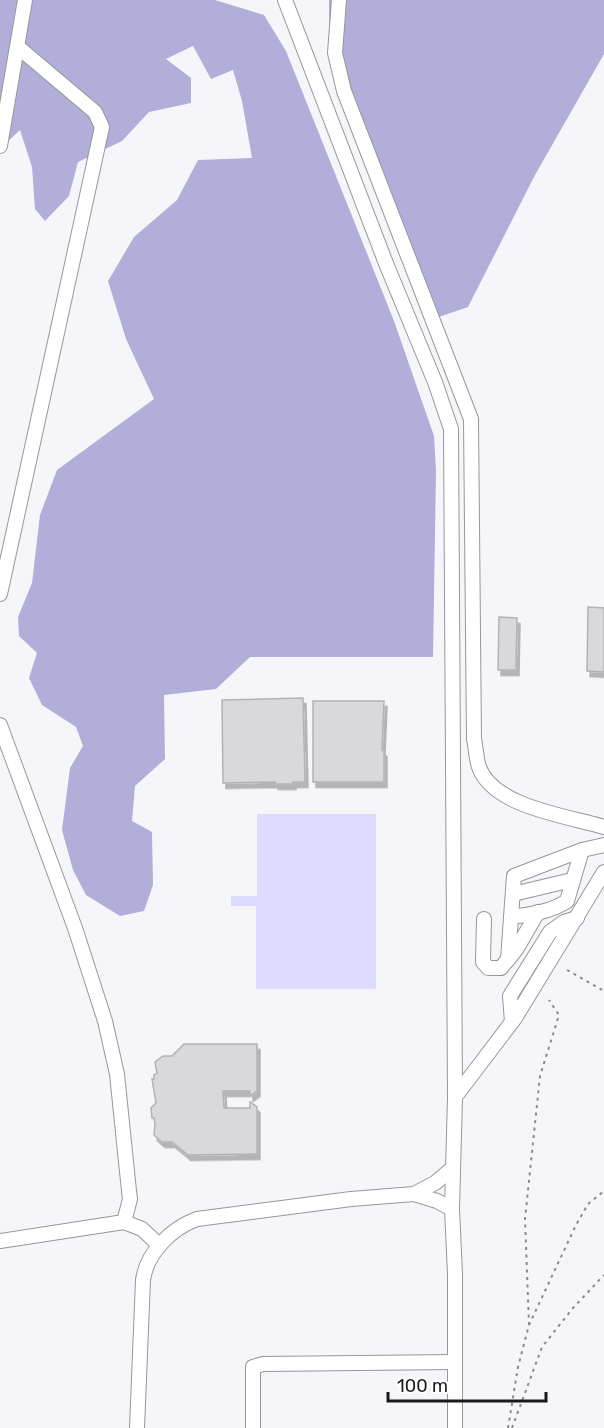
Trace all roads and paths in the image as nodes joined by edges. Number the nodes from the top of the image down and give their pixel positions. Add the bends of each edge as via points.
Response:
1 (25, 0) edge
2 (285, 0) edge
3 (339, 0) edge
4 (18, 47) junction
5 (0, 146) edge
6 (0, 594) edge
7 (0, 725) edge
8 (604, 827) edge
9 (604, 845) edge
10 (582, 850) junction
11 (604, 872) edge
12 (572, 880) junction
13 (513, 894) junction
14 (538, 912) junction
15 (511, 917) junction
16 (484, 919) dead end
17 (506, 962) junction
18 (567, 970) dead end
19 (604, 991) edge
20 (549, 1000) dead end
21 (455, 1097) junction
22 (453, 1168) junction
23 (604, 1191) edge
24 (414, 1194) junction
25 (452, 1209) junction
26 (124, 1222) junction
27 (0, 1241) edge
28 (159, 1245) junction
29 (604, 1275) edge
30 (529, 1325) junction
31 (455, 1362) junction
32 (137, 1428) edge
33 (253, 1428) edge
34 (455, 1428) edge
35 (510, 1428) edge

1 - 4 street
2 - 21 street via 451,429
3 - 8 street via 335,53 344,91 471,418 474,740 479,767 501,794
4 - 5 street
4 - 6 street via 95,112 102,127
7 - 26 street via 75,928 114,1057 130,1199
9 - 10 street
10 - 12 street
10 - 13 street via 514,876
11 - 21 street via 512,1022
12 - 13 street
12 - 14 street via 567,901
13 - 15 street
14 - 15 street
14 - 17 street
15 - 17 street
16 - 17 street via 483,962 488,968 501,969
18 - 19 path
20 - 30 path via 559,1015 540,1076 525,1219
21 - 22 street
22 - 24 street
22 - 25 street
23 - 30 path via 588,1204 576,1225
24 - 25 street
24 - 28 street via 197,1219
25 - 31 street
26 - 27 street
26 - 28 street via 142,1229
28 - 32 street via 147,1263 143,1280
29 - 35 path via 542,1347
30 - 35 path via 518,1367
31 - 33 street via 253,1367
31 - 34 street

